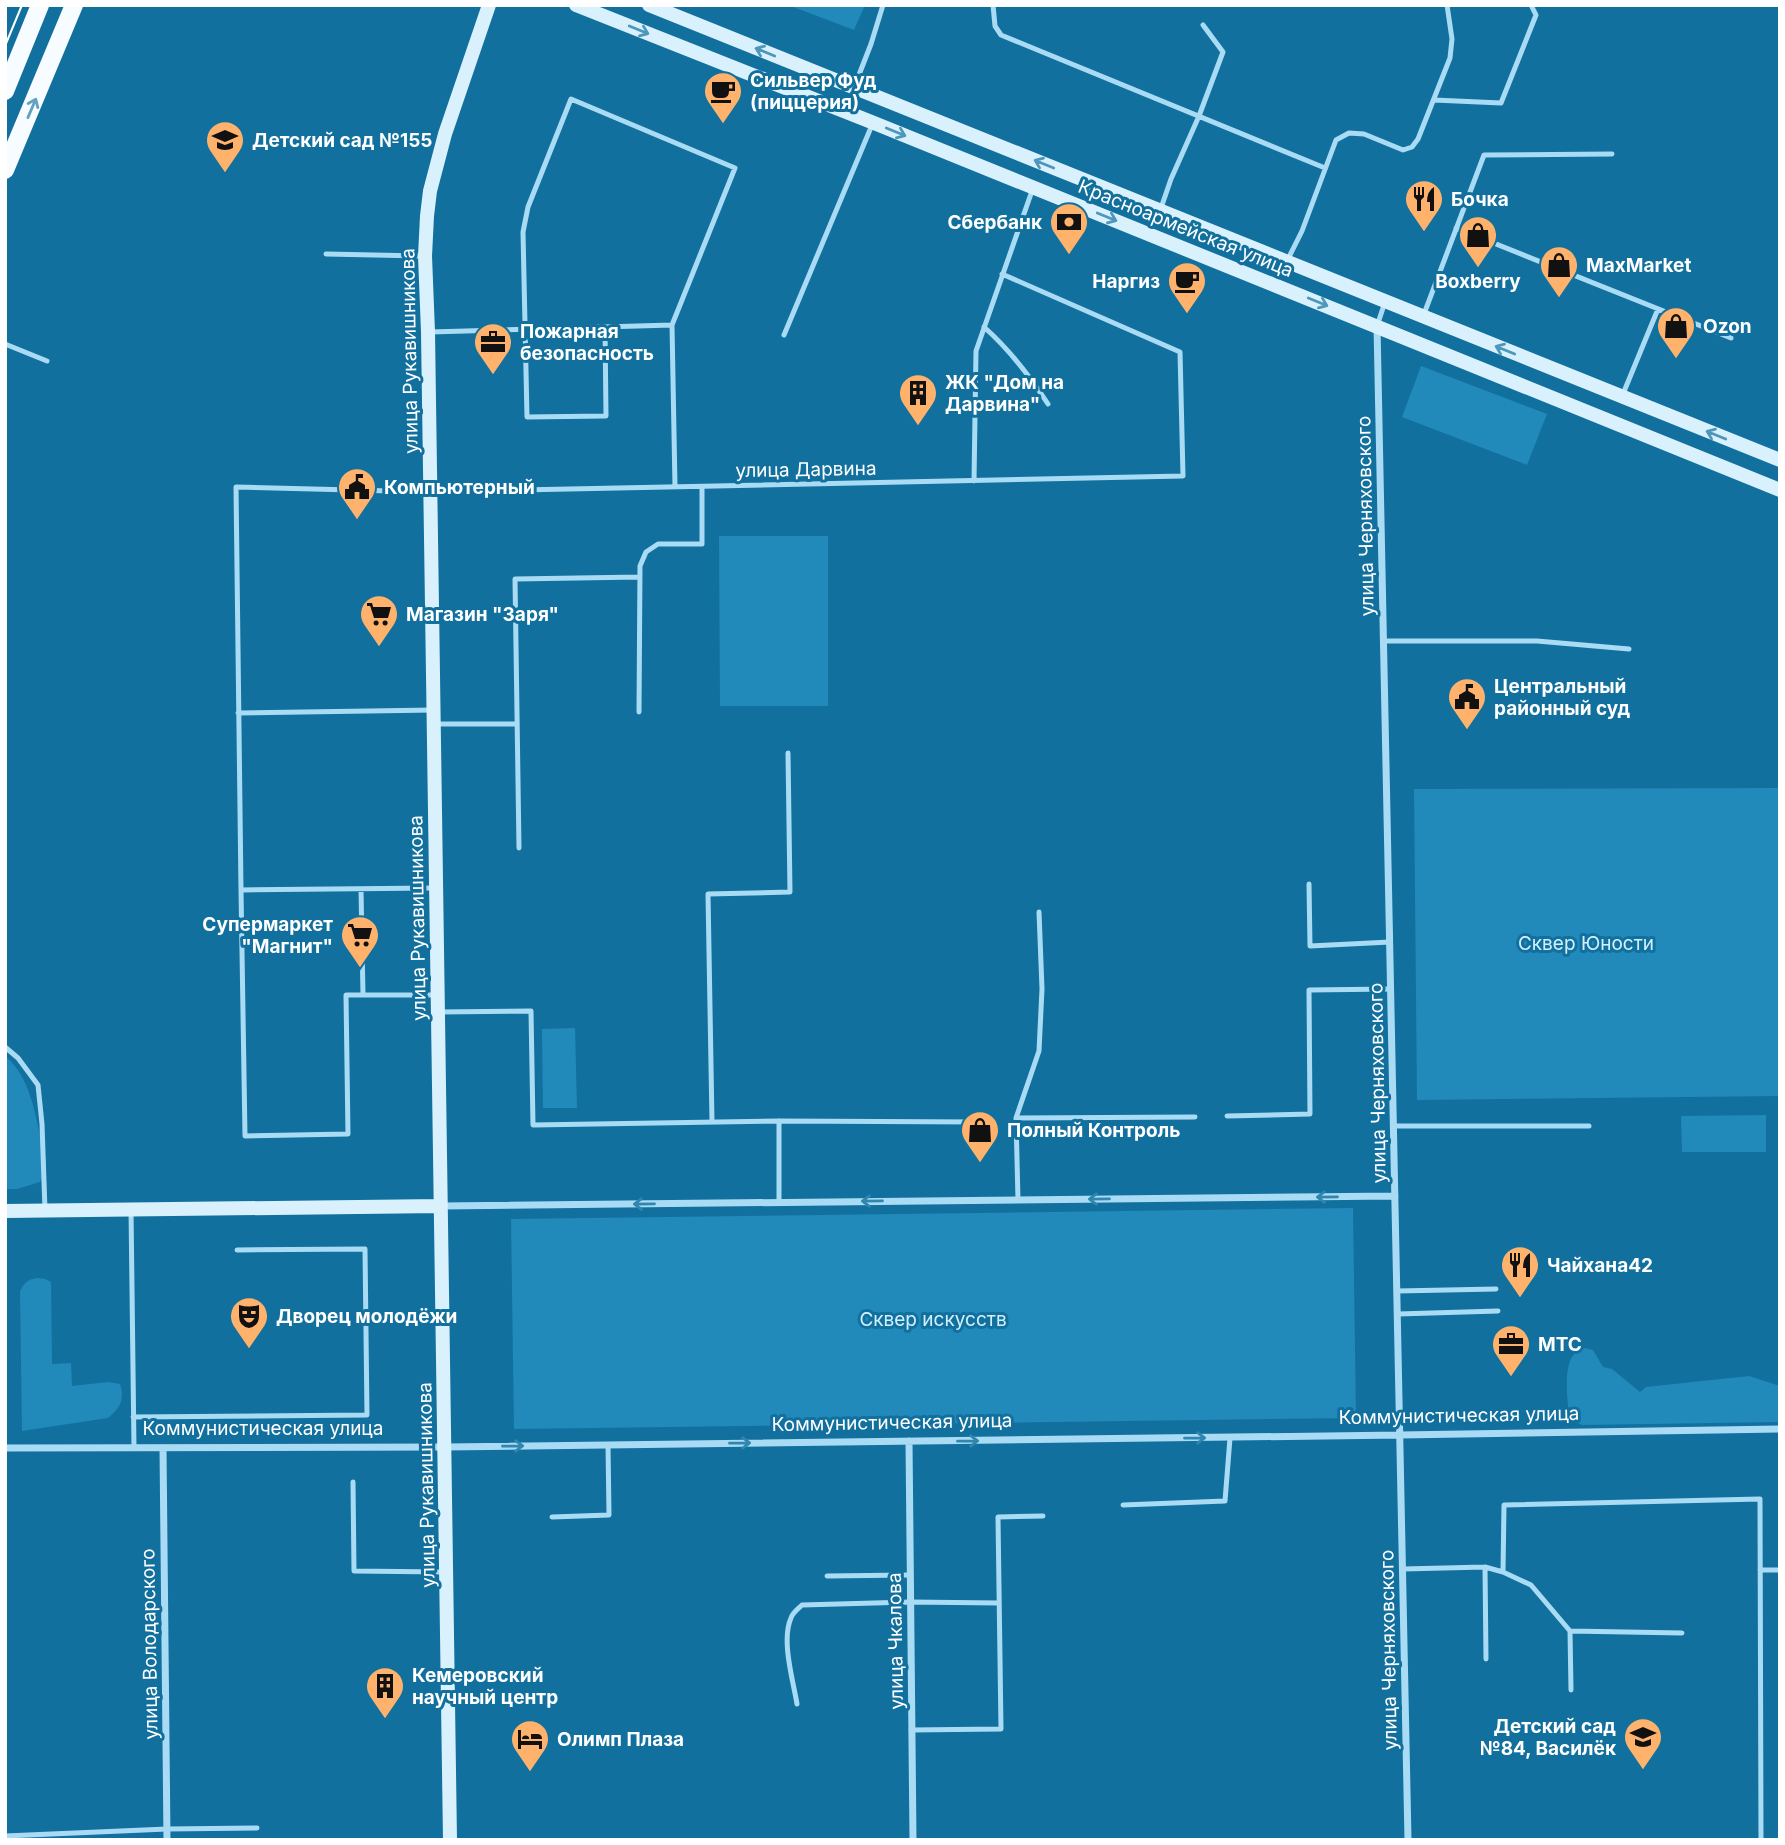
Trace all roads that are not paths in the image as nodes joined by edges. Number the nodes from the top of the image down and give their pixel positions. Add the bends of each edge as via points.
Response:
1 (40, 5) edge
2 (74, 5) edge
3 (489, 5) edge
4 (576, 5) edge
5 (649, 5) edge
6 (883, 5) edge
7 (993, 5) edge
8 (1447, 5) edge
9 (1531, 5) edge
10 (1203, 25) dead end
11 (854, 88) junction
12 (5, 91) edge
13 (1434, 100) junction
14 (1199, 117) junction
15 (874, 123) junction
16 (1612, 154) dead end
17 (1325, 168) junction
18 (5, 170) edge
19 (1033, 188) junction
20 (1160, 211) junction
21 (1456, 228) junction
22 (326, 254) dead end
23 (425, 256) junction
24 (1287, 262) junction
25 (1002, 274) junction
26 (1386, 302) junction
27 (1658, 309) junction
28 (1423, 317) junction
29 (672, 325) junction
30 (1377, 326) junction
31 (605, 327) junction
32 (984, 327) junction
33 (526, 330) junction
34 (428, 332) junction
35 (784, 335) dead end
36 (1731, 338) dead end
37 (5, 344) edge
38 (47, 361) dead end
39 (1622, 397) junction
40 (1048, 404) dead end
41 (1780, 460) edge
42 (974, 481) junction
43 (702, 486) junction
44 (675, 487) junction
45 (1780, 490) edge
46 (430, 492) junction
47 (640, 577) junction
48 (1384, 641) junction
49 (1629, 649) dead end
50 (639, 712) dead end
51 (238, 713) junction
52 (434, 717) junction
53 (517, 724) junction
54 (788, 753) dead end
55 (519, 848) dead end
56 (1309, 884) dead end
57 (436, 888) junction
58 (361, 889) junction
59 (241, 890) junction
60 (1040, 912) dead end
61 (1390, 942) junction
62 (1391, 989) junction
63 (363, 995) junction
64 (438, 995) junction
65 (438, 1012) junction
66 (5, 1047) edge
67 (1227, 1116) dead end
68 (1195, 1117) dead end
69 (1016, 1118) junction
70 (779, 1121) junction
71 (712, 1122) junction
72 (978, 1122) dead end
73 (1393, 1126) junction
74 (1588, 1126) dead end
75 (1395, 1196) junction
76 (1018, 1200) junction
77 (779, 1202) junction
78 (441, 1206) junction
79 (131, 1209) junction
80 (44, 1210) junction
81 (5, 1211) edge
82 (237, 1250) dead end
83 (1496, 1289) dead end
84 (1398, 1292) junction
85 (1498, 1311) dead end
86 (1398, 1314) junction
87 (134, 1418) junction
88 (1780, 1429) edge
89 (1400, 1436) junction
90 (1230, 1437) junction
91 (909, 1441) junction
92 (608, 1445) junction
93 (445, 1447) junction
94 (5, 1448) edge
95 (134, 1448) junction
96 (163, 1448) junction
97 (353, 1482) dead end
98 (1122, 1505) dead end
99 (1043, 1516) dead end
100 (552, 1517) dead end
101 (1485, 1567) junction
102 (1402, 1569) junction
103 (1760, 1570) junction
104 (1780, 1570) edge
105 (446, 1572) junction
106 (1503, 1572) junction
107 (910, 1575) junction
108 (827, 1576) dead end
109 (910, 1602) junction
110 (999, 1603) junction
111 (1570, 1631) junction
112 (1682, 1633) dead end
113 (1486, 1659) dead end
114 (1570, 1690) dead end
115 (797, 1704) dead end
116 (911, 1730) junction
117 (257, 1828) dead end
118 (167, 1829) junction
119 (5, 1836) edge
120 (167, 1840) edge
121 (450, 1840) edge
122 (913, 1840) edge
123 (1408, 1840) edge
124 (1761, 1840) edge

1 - 12 main road
18 -> 2 main road
3 - 23 main road, улица Рукавишникова via 435,170
4 -> 15 main road, Красноармейская улица
11 -> 5 main road, Красноармейская улица
6 - 11 lane
7 - 14 lane via 1001,35
8 - 13 lane via 1450,58
9 - 13 lane via 1536,15 1501,103
10 - 14 lane via 1223,52
20 -> 11 main road, Красноармейская улица
13 - 17 lane via 1412,148 1349,133 1336,140
14 - 17 lane
14 - 20 lane
15 -> 19 main road, Красноармейская улица
15 - 35 lane
16 - 21 lane via 1484,155
17 - 24 lane
19 - 25 lane
19 -> 30 main road, Красноармейская улица
20 - 24 main road, Красноармейская улица
21 - 27 lane
21 - 28 lane
22 - 23 lane
23 - 34 main road, улица Рукавишникова
24 - 26 main road, Красноармейская улица
25 - 32 lane
25 - 42 lane, улица Дарвина via 1180,352 1182,476
26 - 28 main road, Красноармейская улица
26 - 30 lane
27 - 36 lane
27 - 39 lane
39 -> 28 main road, Красноармейская улица
29 - 31 lane
29 - 33 lane via 734,167 571,99 528,207 523,232
29 - 44 lane
30 - 45 main road, Красноармейская улица
30 - 48 street, улица Черняховского
31 - 33 lane
31 - 33 lane via 606,416 527,417
32 - 40 lane via 1007,348
32 - 42 lane via 976,351
33 - 34 lane
34 - 46 main road, улица Рукавишникова
37 - 38 lane
41 -> 39 main road, Красноармейская улица
42 - 43 lane, улица Дарвина
43 - 44 lane, улица Дарвина
43 - 47 lane via 702,544 658,544 646,552
44 - 46 lane, улица Дарвина
46 - 51 lane, улица Дарвина via 236,487
46 - 52 main road, улица Рукавишникова
47 - 50 lane
47 - 53 lane via 515,579
48 - 49 lane via 1536,641
48 - 61 street, улица Черняховского
51 - 52 lane
51 - 59 lane
52 - 53 lane
52 - 57 main road, улица Рукавишникова
53 - 55 lane
54 - 71 lane via 790,892 708,894
56 - 61 lane via 1310,946
57 - 58 lane
57 - 64 main road, улица Рукавишникова
58 - 59 lane
58 - 63 lane
59 - 63 lane via 246,1136 348,1134 346,995
60 - 69 lane via 1039,1051
61 - 62 street, улица Черняховского
62 - 67 lane via 1309,990 1310,1114
62 - 73 street, улица Черняховского
63 - 64 lane
64 - 65 main road, улица Рукавишникова
65 - 71 lane via 531,1011 533,1125
65 - 78 main road, улица Рукавишникова
66 - 80 lane via 38,1085
68 - 69 lane
69 - 76 lane
70 - 71 lane
70 - 72 lane
70 - 77 lane
73 - 74 lane
73 - 75 street, улица Черняховского
75 -> 76 street
75 - 84 street, улица Черняховского
76 -> 77 street
77 -> 78 street
78 - 79 main road
78 - 93 main road, улица Рукавишникова
79 - 80 main road
79 - 87 lane
80 - 81 main road
82 - 87 lane via 365,1249 367,1415
83 - 84 lane
84 - 86 street, улица Черняховского
85 - 86 lane
86 - 89 street, улица Черняховского
87 - 95 lane
88 - 89 street, Коммунистическая улица
89 - 90 street, Коммунистическая улица
89 - 102 street, улица Черняховского
91 -> 90 street, Коммунистическая улица
90 - 98 lane via 1225,1501
92 -> 91 street, Коммунистическая улица
91 - 107 street, улица Чкалова
93 -> 92 street, Коммунистическая улица
92 - 100 lane via 609,1515
93 - 96 street, Коммунистическая улица
93 - 105 main road, улица Рукавишникова
94 - 95 street, Коммунистическая улица
95 - 96 street, Коммунистическая улица
96 - 118 street, улица Володарского
97 - 105 lane via 354,1571
99 - 110 lane via 998,1517
101 - 102 lane
101 - 106 lane
101 - 113 lane
102 - 123 street, улица Черняховского
103 - 104 lane
103 - 106 lane via 1760,1499 1504,1504
103 - 124 lane
105 - 121 main road, улица Рукавишникова
106 - 111 lane via 1531,1585
107 - 108 lane
107 - 109 street, улица Чкалова
109 - 110 lane
109 - 115 lane via 803,1605 796,1611 788,1629 788,1646
109 - 116 street, улица Чкалова
110 - 116 lane via 1001,1729
111 - 112 lane
111 - 114 lane
116 - 122 street, улица Чкалова
117 - 118 lane
118 - 119 lane
118 - 120 street, улица Володарского

